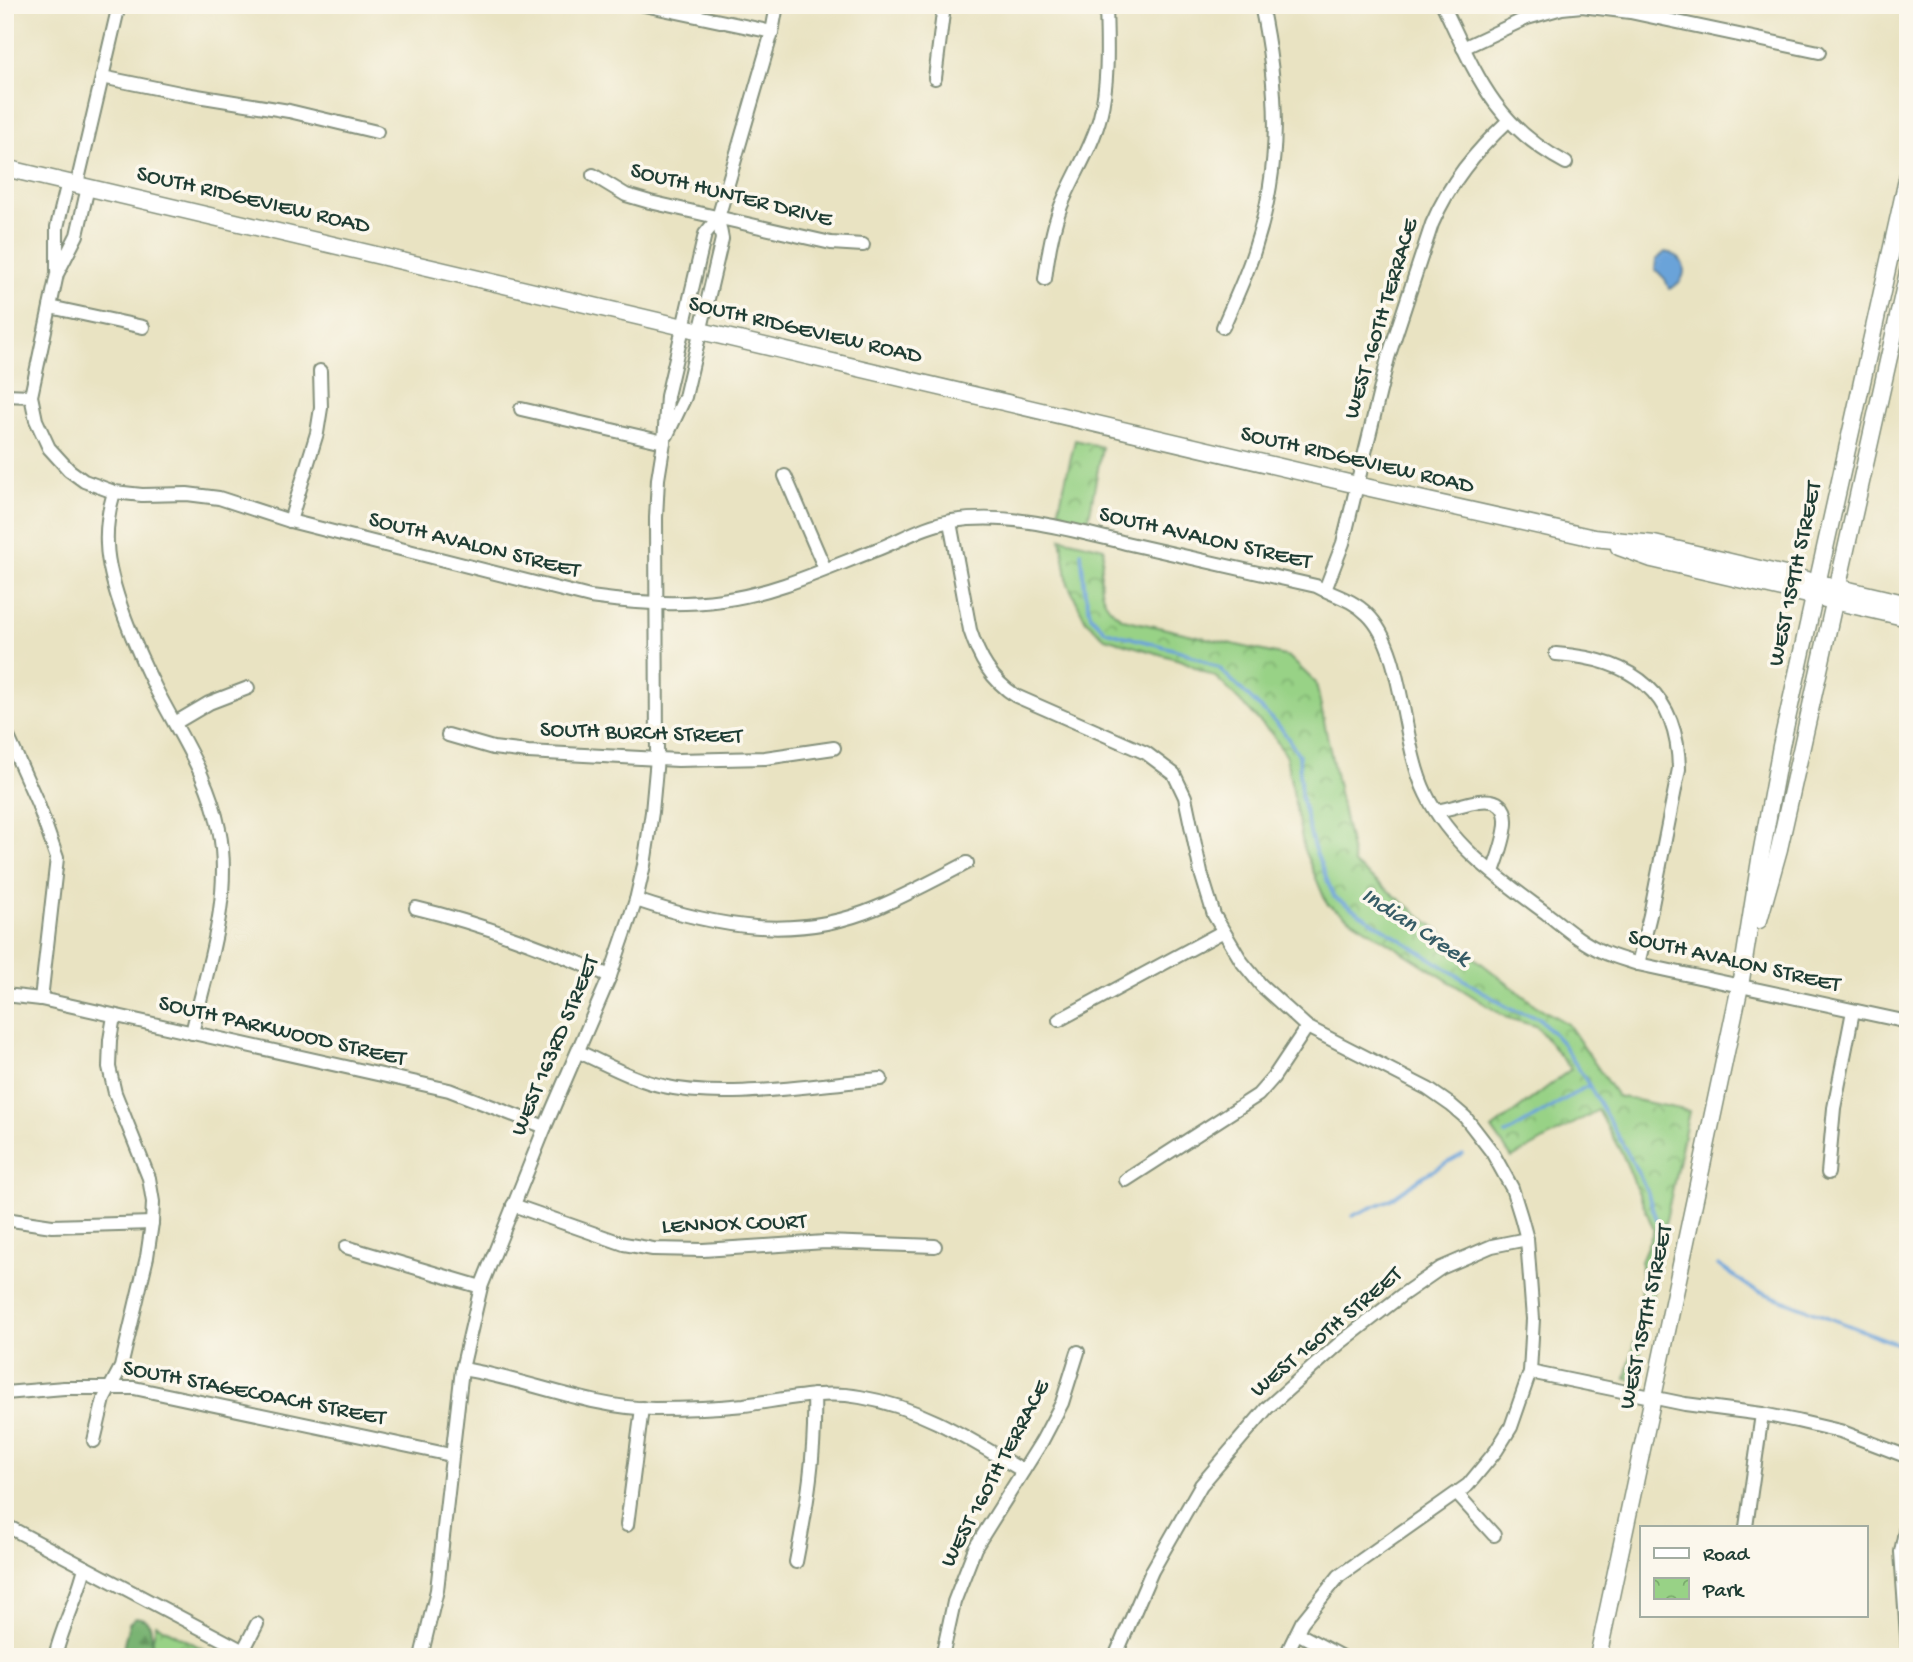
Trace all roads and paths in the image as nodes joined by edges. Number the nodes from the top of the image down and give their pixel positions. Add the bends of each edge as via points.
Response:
1 (119, 5) edge
2 (644, 5) edge
3 (777, 5) edge
4 (944, 5) edge
5 (1106, 5) edge
6 (1261, 5) edge
7 (1443, 5) edge
8 (1657, 11) edge
9 (772, 32) junction
10 (1463, 48) junction
11 (1819, 52) dead end
12 (102, 77) junction
13 (935, 78) dead end
14 (1508, 121) junction
15 (377, 132) dead end
16 (1566, 163) dead end
17 (5, 168) edge
18 (593, 175) dead end
19 (1908, 175) edge
20 (78, 184) junction
21 (1906, 195) edge
22 (718, 218) junction
23 (863, 245) dead end
24 (1908, 272) edge
25 (58, 274) junction
26 (1045, 279) dead end
27 (50, 307) junction
28 (684, 325) junction
29 (143, 327) dead end
30 (1223, 327) dead end
31 (701, 329) junction
32 (320, 371) dead end
33 (5, 395) edge
34 (31, 396) junction
35 (522, 409) dead end
36 (664, 442) junction
37 (785, 476) dead end
38 (1357, 485) junction
39 (114, 492) junction
40 (290, 521) junction
41 (950, 522) junction
42 (825, 569) junction
43 (1325, 590) junction
44 (1816, 590) junction
45 (1836, 594) junction
46 (657, 602) junction
47 (1908, 604) edge
48 (1908, 618) edge
49 (1556, 654) dead end
50 (248, 688) dead end
51 (175, 723) junction
52 (5, 730) edge
53 (448, 735) dead end
54 (834, 748) dead end
55 (657, 758) junction
56 (1436, 811) junction
57 (967, 863) dead end
58 (1493, 872) junction
59 (636, 900) junction
60 (416, 908) dead end
61 (1223, 932) junction
62 (1638, 964) junction
63 (610, 976) junction
64 (1740, 986) junction
65 (5, 995) edge
66 (41, 999) junction
67 (1853, 1011) junction
68 (114, 1016) junction
69 (1059, 1020) dead end
70 (1908, 1022) edge
71 (1307, 1027) junction
72 (192, 1033) junction
73 (579, 1052) junction
74 (881, 1079) dead end
75 (545, 1127) junction
76 (1828, 1173) dead end
77 (1126, 1180) dead end
78 (513, 1205) junction
79 (5, 1219) edge
80 (152, 1223) junction
81 (1527, 1238) junction
82 (935, 1246) dead end
83 (346, 1247) dead end
84 (481, 1287) junction
85 (1077, 1352) dead end
86 (462, 1369) junction
87 (1530, 1372) junction
88 (111, 1386) junction
89 (5, 1392) edge
90 (814, 1395) junction
91 (1653, 1397) junction
92 (642, 1408) junction
93 (1762, 1414) junction
94 (94, 1441) dead end
95 (451, 1455) junction
96 (1908, 1457) edge
97 (1023, 1471) junction
98 (1457, 1494) junction
99 (1908, 1516) edge
100 (5, 1525) edge
101 (627, 1525) dead end
102 (1745, 1526) edge
103 (1494, 1535) dead end
104 (796, 1562) dead end
105 (85, 1567) junction
106 (257, 1624) dead end
107 (1297, 1633) junction
108 (1908, 1650) edge
109 (249, 1654) edge
110 (55, 1657) edge
111 (421, 1657) edge
112 (942, 1657) edge
113 (1115, 1657) edge
114 (1285, 1657) edge
115 (1342, 1657) edge
116 (1598, 1657) edge

1 - 12 street
2 - 9 street
3 - 9 street, WEST 163RD STREET
4 - 13 street
5 - 26 street via 1108,60 1100,119 1061,206
6 - 30 street via 1275,82 1272,172 1255,249
7 - 10 street
8 - 10 street via 1562,8 1527,18
8 - 11 street
9 - 22 street, WEST 163RD STREET
10 - 14 street via 1478,80
12 - 15 street
12 - 20 street
14 - 16 street
14 - 38 street, WEST 160TH TERRACE via 1465,165 1432,225 1388,358
17 - 20 main road, SOUTH RIDGEVIEW ROAD
18 - 22 street, SOUTH HUNTER DRIVE via 626,195
19 - 21 main road, WEST 159TH STREET
20 - 25 street via 77,236
20 - 25 street via 57,228
20 - 28 main road, SOUTH RIDGEVIEW ROAD
21 - 44 main road, WEST 159TH STREET
22 - 23 street, SOUTH HUNTER DRIVE via 831,243
22 - 28 street, WEST 163RD STREET via 705,234
22 - 31 street, WEST 163RD STREET via 722,239
24 - 45 main road, WEST 159TH STREET
25 - 27 street
27 - 29 street
27 - 34 street
28 - 31 main road, SOUTH RIDGEVIEW ROAD
28 - 36 street, WEST 163RD STREET via 667,396
31 - 36 street, WEST 163RD STREET via 685,397
31 - 38 main road, SOUTH RIDGEVIEW ROAD
32 - 40 street via 321,408 315,441
33 - 34 street
34 - 39 street, SOUTH AVALON STREET via 36,420 58,460 84,481
35 - 36 street
36 - 46 street, WEST 163RD STREET via 656,518
37 - 42 street
38 - 43 street, WEST 160TH TERRACE via 1343,543
38 - 44 main road, SOUTH RIDGEVIEW ROAD via 1594,538 1652,559
39 - 40 street, SOUTH AVALON STREET via 219,498
39 - 51 street via 107,524 110,564 132,636
40 - 46 street, SOUTH AVALON STREET via 590,597
41 - 42 street, SOUTH AVALON STREET via 912,532
41 - 43 street, SOUTH AVALON STREET via 992,518 1035,522
41 - 61 street via 970,631 982,661 1003,688 1016,696 1146,753 1174,774 1185,797 1201,873
42 - 46 street, SOUTH AVALON STREET via 781,586 722,600
43 - 56 street, SOUTH AVALON STREET via 1368,614 1385,638 1410,751
44 - 45 main road, SOUTH RIDGEVIEW ROAD
44 - 64 main road, WEST 159TH STREET via 1759,860
45 - 47 main road, SOUTH RIDGEVIEW ROAD
45 - 48 main road, SOUTH RIDGEVIEW ROAD
45 - 64 main road, WEST 159TH STREET via 1777,858
46 - 55 street, WEST 163RD STREET
49 - 62 street via 1587,658 1630,673 1657,696 1674,726 1679,769
50 - 51 street
51 - 72 street via 207,788 222,853 223,886
52 - 66 street via 57,858
53 - 55 street, SOUTH BURCH STREET via 528,752
54 - 55 street, SOUTH BURCH STREET via 765,758
55 - 59 street, WEST 163RD STREET
56 - 58 street, SOUTH AVALON STREET via 1473,857
56 - 58 street via 1487,801 1503,807 1507,823
57 - 59 street via 874,909 802,926 738,926
58 - 62 street, SOUTH AVALON STREET via 1577,937 1602,952
59 - 63 street, WEST 163RD STREET
60 - 63 street via 495,930
61 - 69 street
61 - 71 street via 1261,985
62 - 64 street, SOUTH AVALON STREET
63 - 73 street, WEST 163RD STREET
64 - 67 street, SOUTH AVALON STREET
64 - 91 main road, WEST 159TH STREET
65 - 66 street, SOUTH PARKWOOD STREET
66 - 68 street, SOUTH PARKWOOD STREET
67 - 70 street, SOUTH AVALON STREET
67 - 76 street via 1835,1099
68 - 72 street, SOUTH PARKWOOD STREET
68 - 80 street via 109,1067 149,1178
71 - 77 street via 1258,1095
71 - 81 street via 1428,1089 1465,1117 1502,1168
72 - 75 street, SOUTH PARKWOOD STREET via 449,1090
73 - 74 street via 635,1077 682,1090 764,1089
73 - 75 street, WEST 163RD STREET
75 - 78 street, WEST 163RD STREET
78 - 82 street, LENNOX COURT via 624,1244 653,1249 825,1242
78 - 84 street, WEST 163RD STREET
79 - 80 street via 52,1226
80 - 88 street via 121,1367
81 - 87 street via 1533,1319
81 - 113 street, WEST 160TH STREET via 1492,1246 1441,1268 1340,1343 1267,1408 1202,1485 1152,1572
83 - 84 street
84 - 86 street, WEST 163RD STREET
85 - 97 street, WEST 160TH TERRACE via 1062,1403
86 - 92 street via 596,1402
86 - 95 street, WEST 163RD STREET
87 - 91 street
87 - 98 street via 1515,1418 1496,1451 1479,1475
88 - 89 street, SOUTH STAGECOACH STREET
88 - 94 street
88 - 95 street, SOUTH STAGECOACH STREET via 194,1399
90 - 92 street via 740,1405
90 - 97 street via 858,1396 900,1406 945,1425
90 - 104 street via 810,1492
91 - 93 street
91 - 116 main road, WEST 159TH STREET
92 - 101 street
93 - 96 street via 1840,1431
93 - 102 street
95 - 111 street, WEST 163RD STREET via 436,1590
97 - 112 street, WEST 160TH TERRACE via 975,1548 954,1602
98 - 103 street
98 - 107 street via 1339,1576
99 - 108 street via 1901,1552
100 - 105 street
105 - 109 street
105 - 110 street
106 - 109 street
107 - 114 street
107 - 115 street

